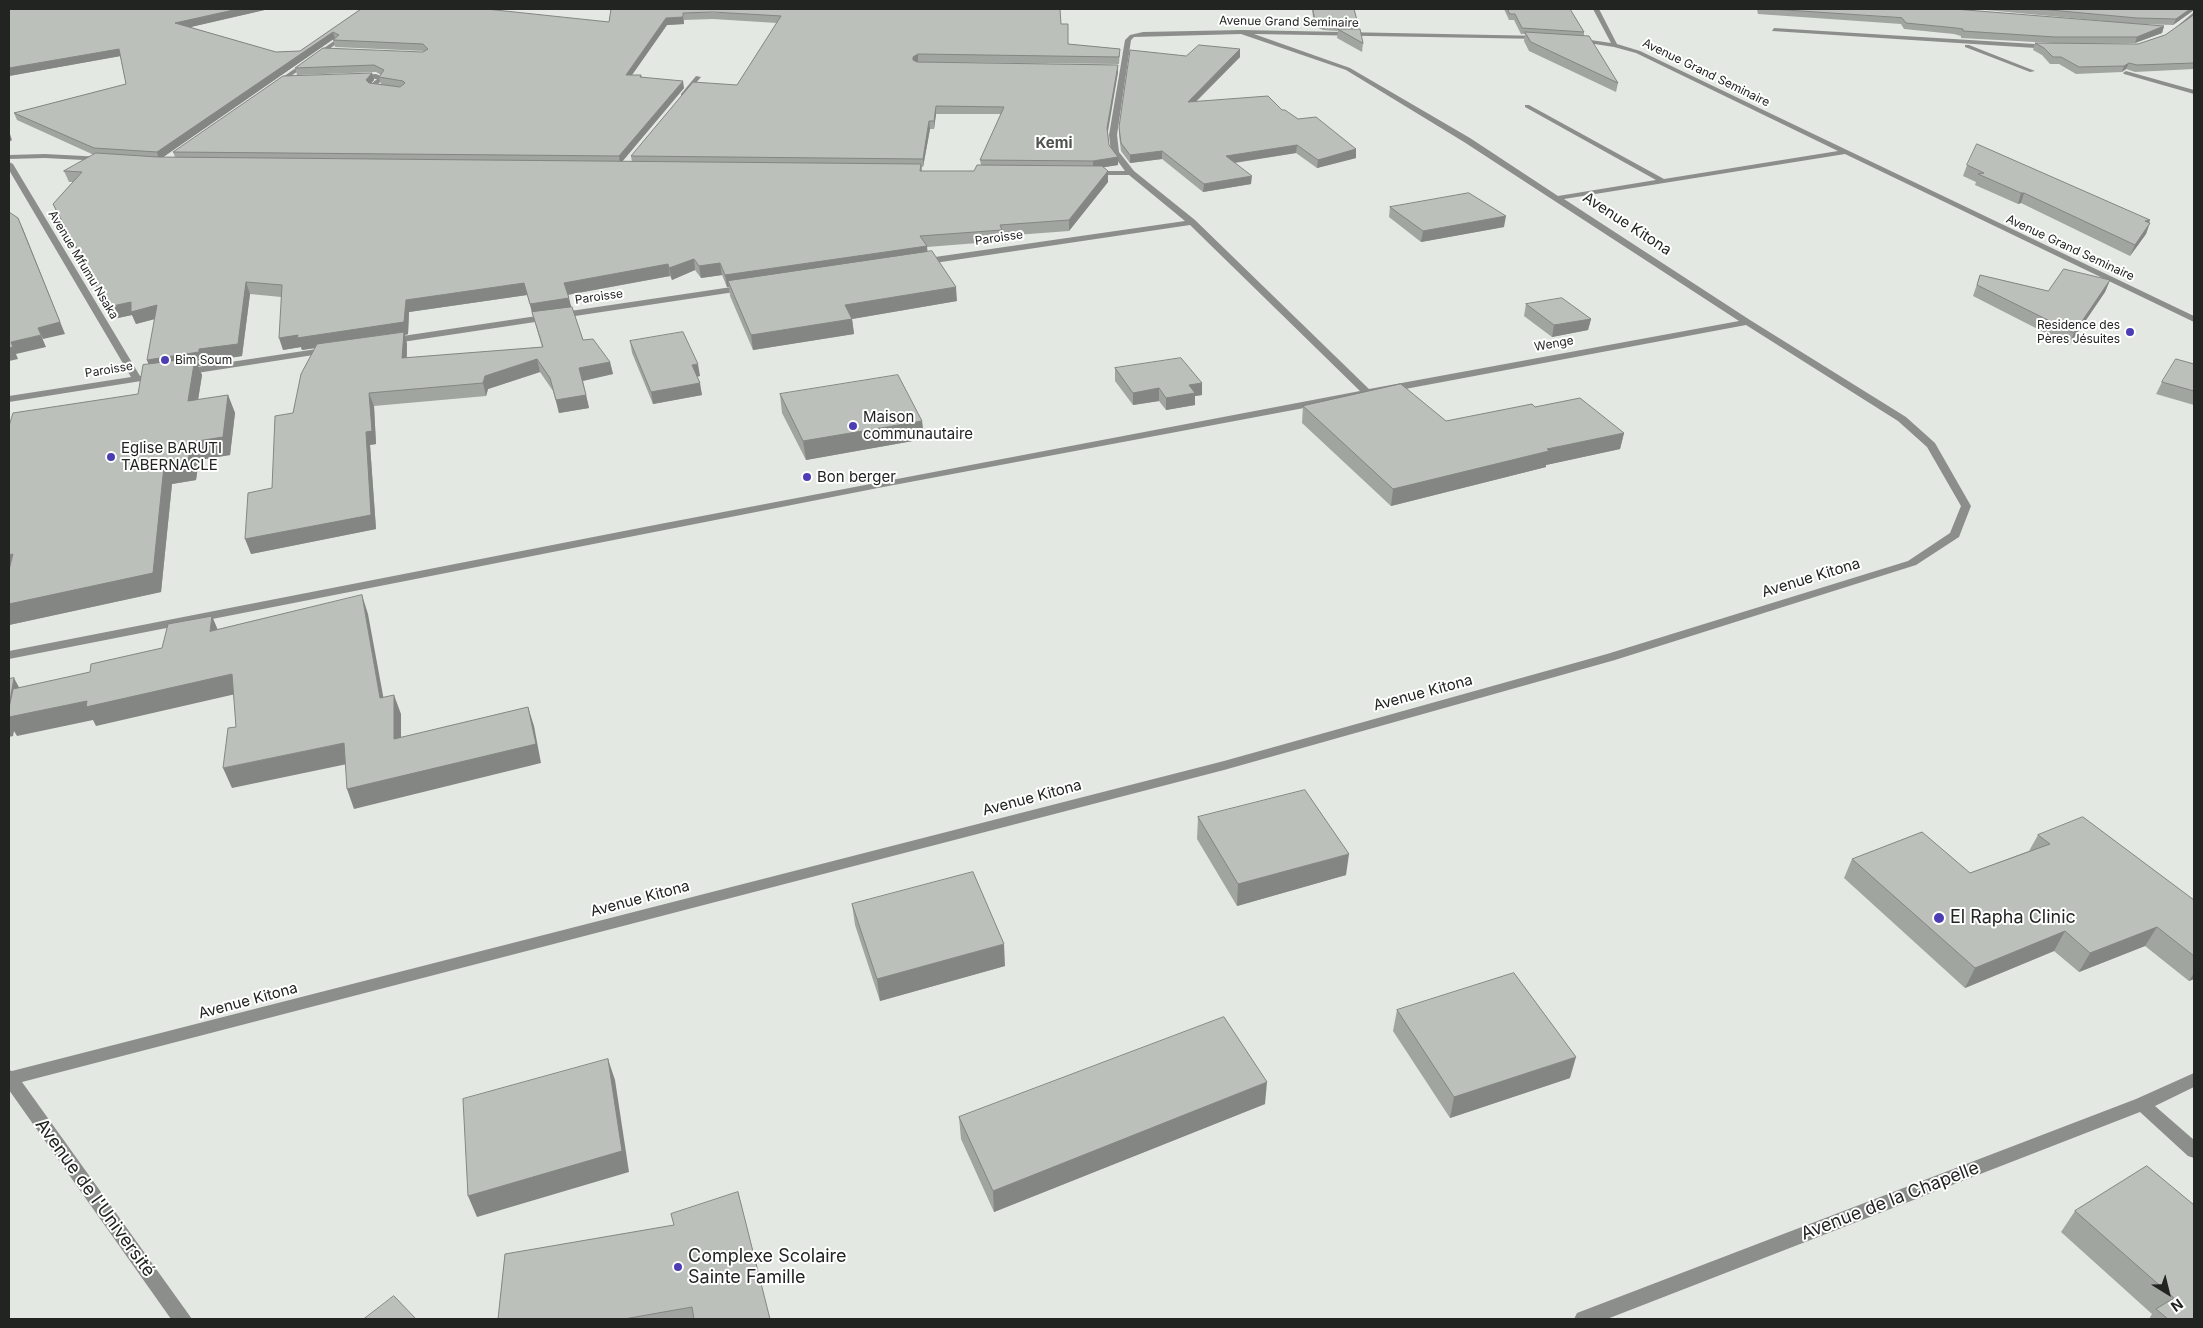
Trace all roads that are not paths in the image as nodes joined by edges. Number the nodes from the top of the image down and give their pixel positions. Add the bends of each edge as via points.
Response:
1 (1596, 9) edge
2 (2194, 14) edge
3 (1774, 30) dead end
4 (2172, 30) edge
5 (1242, 32) junction
6 (1548, 37) edge
7 (1568, 39) edge
8 (1956, 41) junction
9 (336, 42) edge
10 (1615, 45) junction
11 (2061, 47) edge
12 (322, 51) junction
13 (332, 52) edge
14 (1114, 68) edge
15 (1124, 68) junction
16 (2032, 70) dead end
17 (2126, 73) edge
18 (349, 77) edge
19 (698, 77) dead end
20 (302, 78) edge
21 (284, 79) junction
22 (394, 89) edge
23 (268, 90) edge
24 (2194, 92) edge
25 (680, 100) edge
26 (1527, 106) dead end
27 (1845, 152) junction
28 (9, 157) edge
29 (115, 160) edge
30 (9, 164) edge
31 (1081, 173) edge
32 (1131, 173) junction
33 (1663, 181) junction
34 (1558, 198) junction
35 (1192, 222) junction
36 (906, 264) edge
37 (758, 286) edge
38 (2194, 319) edge
39 (1747, 322) junction
40 (383, 342) edge
41 (344, 348) edge
42 (176, 373) edge
43 (166, 374) edge
44 (137, 379) junction
45 (1366, 391) junction
46 (9, 399) edge
47 (9, 655) edge
48 (9, 1078) edge
49 (2194, 1080) edge
50 (2142, 1104) junction
51 (2194, 1150) edge
52 (182, 1319) edge
53 (1584, 1319) edge

1 - 10 street
2 - 4 street
3 - 8 street
5 - 6 street, Avenue Grand Seminaire
5 - 15 street, Avenue Grand Seminaire via 1132,36 1128,40
5 - 34 street, Avenue Kitona via 1348,69
7 - 10 street, Avenue Grand Seminaire
8 - 11 street
8 - 16 street
9 - 12 street
10 - 27 street, Avenue Grand Seminaire via 1638,52
12 - 13 street
12 - 21 street
14 - 15 street
15 - 32 street via 1113,135 1115,152
17 - 24 street
18 - 22 street via 376,76 381,78 373,87
19 - 25 street
20 - 21 street
21 - 23 street
26 - 33 street
27 - 33 street
27 - 38 street, Avenue Grand Seminaire
28 - 29 street
30 - 44 street, Avenue Mfumu Nsaka
31 - 32 street
32 - 35 street
33 - 34 street
34 - 39 street, Avenue Kitona
35 - 36 street, Paroisse
35 - 45 street
37 - 40 street, Paroisse
39 - 45 street, Wenge
39 - 48 street, Avenue Kitona via 1902,418 1931,445 1966,506 1955,535 1912,563 1601,660 1224,765
41 - 42 street
43 - 44 street, Paroisse
44 - 46 street, Paroisse
45 - 47 street, Wenge via 661,525
48 - 52 street, Avenue de l'Université
49 - 50 street, Avenue de la Chapelle
50 - 51 street
50 - 53 street, Avenue de la Chapelle

